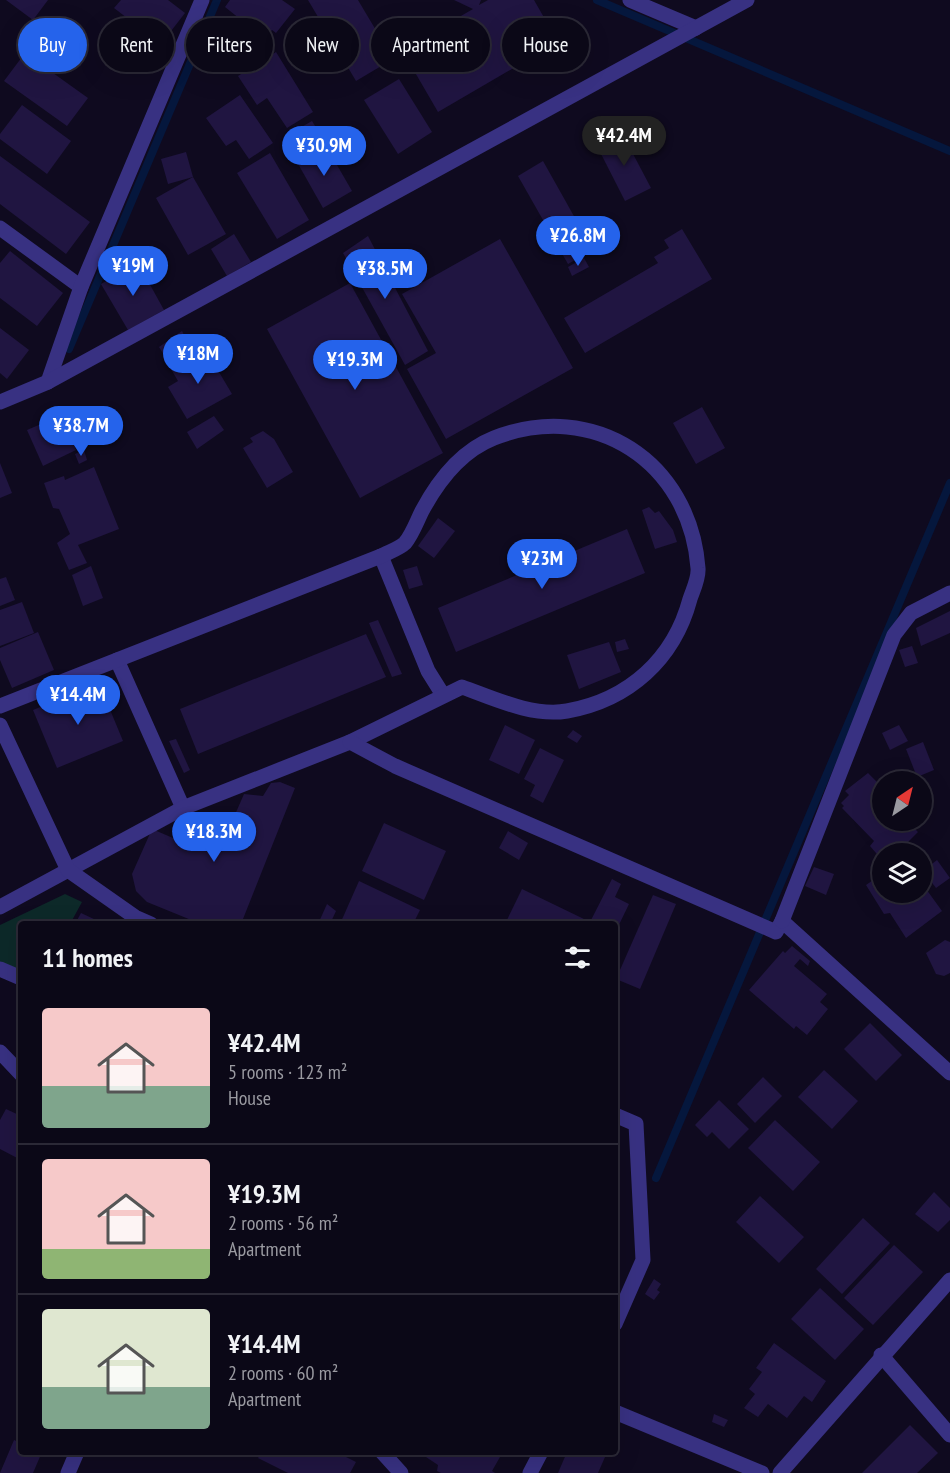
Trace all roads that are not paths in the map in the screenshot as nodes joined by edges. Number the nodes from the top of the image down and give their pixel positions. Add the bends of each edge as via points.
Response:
1 (202, 0) edge
2 (630, 0) edge
3 (747, 0) edge
4 (696, 28) junction
5 (0, 228) edge
6 (81, 287) junction
7 (48, 382) junction
8 (0, 402) edge
9 (381, 556) junction
10 (950, 593) edge
11 (117, 660) junction
12 (443, 695) junction
13 (0, 706) edge
14 (0, 725) edge
15 (350, 742) junction
16 (183, 808) junction
17 (68, 870) junction
18 (0, 907) edge
19 (144, 921) edge
20 (782, 921) junction
21 (0, 969) edge
22 (18, 977) edge
23 (0, 1052) edge
24 (18, 1071) edge
25 (950, 1073) edge
26 (618, 1116) edge
27 (950, 1280) edge
28 (618, 1317) edge
29 (881, 1355) junction
30 (618, 1413) edge
31 (950, 1435) edge
32 (76, 1455) edge
33 (384, 1455) edge
34 (539, 1455) edge
35 (68, 1473) edge
36 (401, 1473) edge
37 (530, 1473) edge
38 (762, 1473) edge
39 (780, 1473) edge

1 - 6 street
2 - 4 street
3 - 4 street
4 - 7 street
5 - 6 street
6 - 7 street
7 - 8 street
9 - 11 street
9 - 12 street via 428,671
9 - 12 street via 404,544 430,497 458,459 492,438 530,428 572,425 610,436 638,455 673,488 691,527 698,571 685,618 669,650 637,683 566,711 526,709 462,687
10 - 20 street via 911,613 894,635
11 - 13 street
11 - 16 street
12 - 15 street
14 - 17 street
15 - 16 street
15 - 20 street via 395,766 777,933
16 - 17 street
17 - 18 street
17 - 19 street
20 - 25 street
21 - 22 street
23 - 24 street
26 - 28 street via 636,1124 643,1260
27 - 29 street
29 - 31 street
29 - 39 street
30 - 38 street
32 - 35 street
33 - 36 street
34 - 37 street

